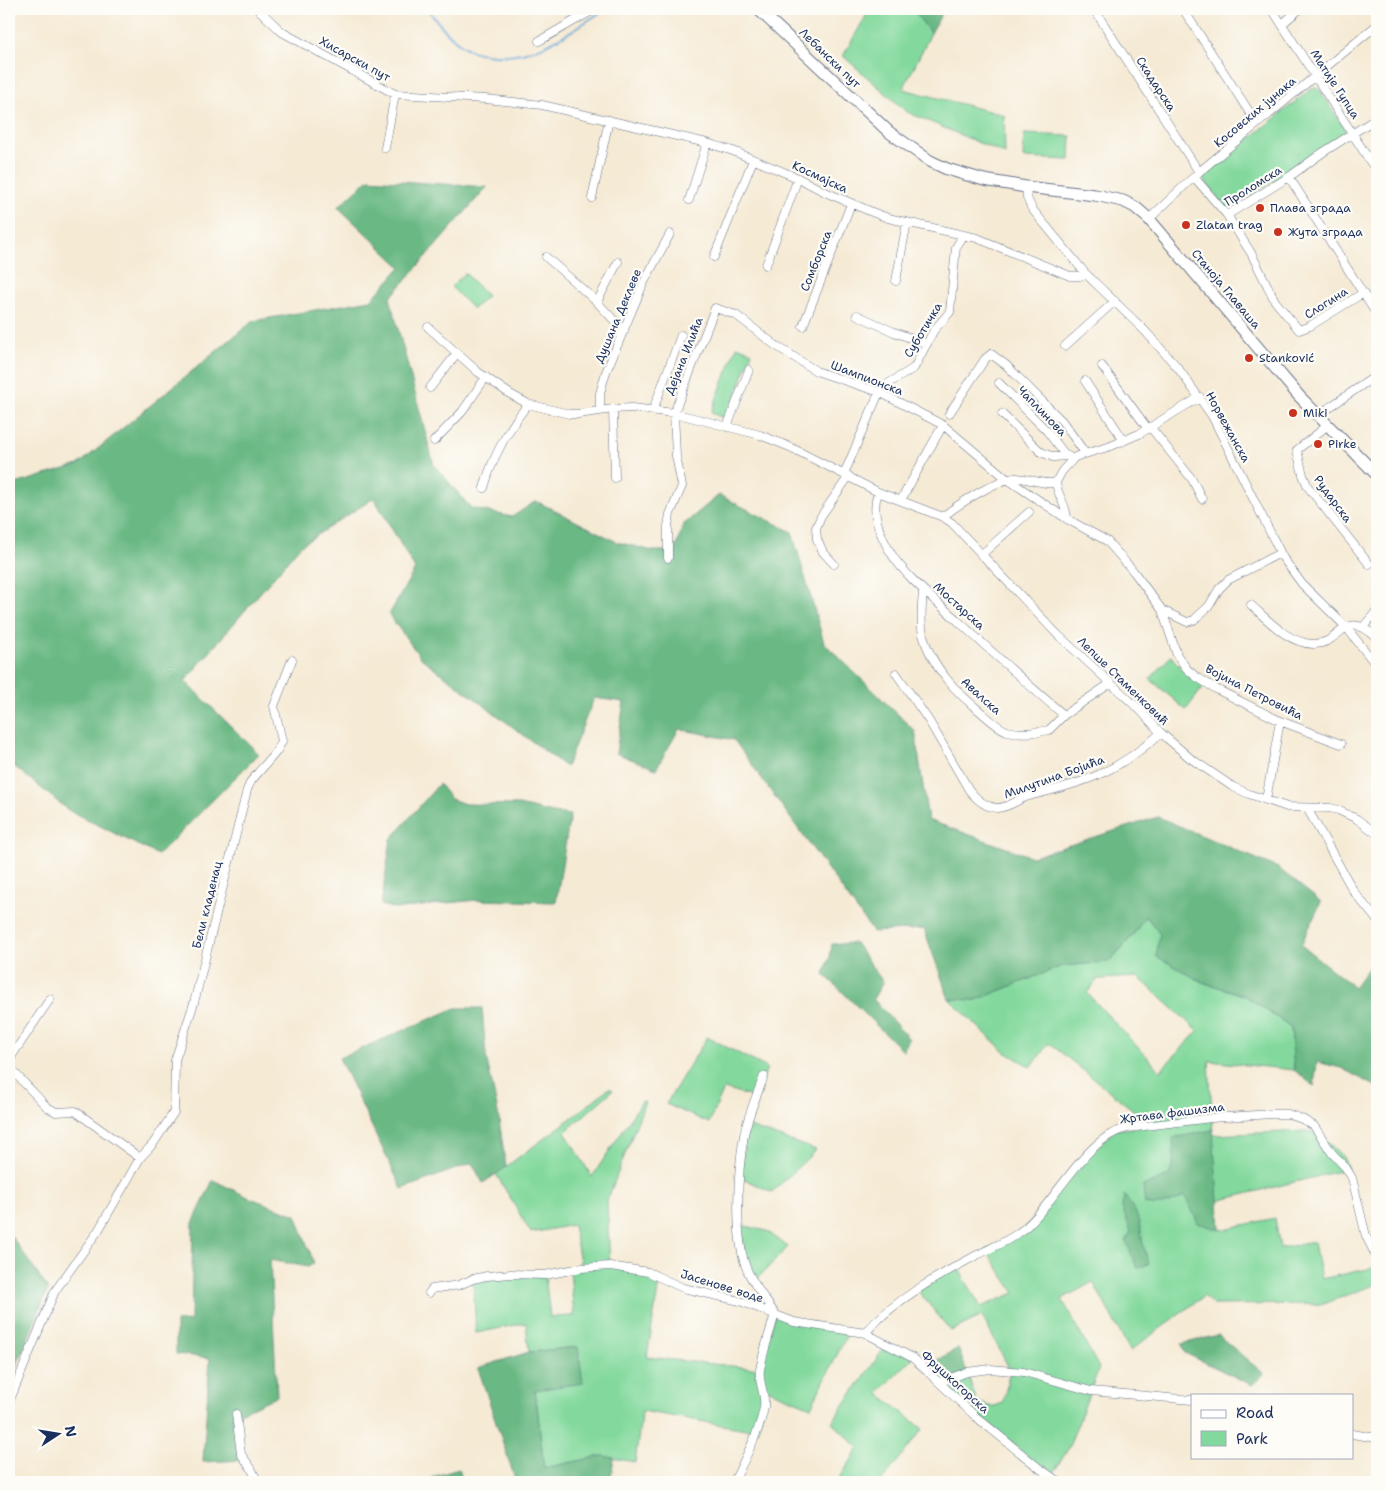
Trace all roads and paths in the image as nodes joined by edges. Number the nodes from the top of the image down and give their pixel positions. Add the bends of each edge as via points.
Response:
1 (258, 9) edge
2 (595, 9) edge
3 (758, 9) edge
4 (1094, 9) edge
5 (1183, 9) edge
6 (1272, 9) edge
7 (1300, 9) edge
8 (1282, 24) junction
9 (1377, 25) edge
10 (539, 41) dead end
11 (1316, 76) junction
12 (395, 94) junction
13 (542, 105) joint
14 (861, 107) joint
15 (1377, 118) edge
16 (609, 120) junction
17 (1257, 124) junction
18 (1353, 133) junction
19 (707, 143) junction
20 (385, 148) dead end
21 (753, 160) junction
22 (1377, 172) edge
23 (1197, 174) junction
24 (1289, 177) junction
25 (798, 178) junction
26 (1026, 187) junction
27 (592, 198) dead end
28 (688, 200) dead end
29 (851, 204) junction
30 (1227, 215) junction
31 (1149, 219) junction
32 (908, 222) junction
33 (670, 234) dead end
34 (964, 235) junction
35 (546, 257) dead end
36 (714, 257) dead end
37 (618, 262) dead end
38 (766, 265) dead end
39 (1085, 274) junction
40 (896, 282) dead end
41 (1363, 293) junction
42 (1115, 301) junction
43 (597, 302) junction
44 (715, 308) joint
45 (857, 315) dead end
46 (1377, 316) edge
47 (802, 326) dead end
48 (428, 327) dead end
49 (1299, 330) joint
50 (624, 331) junction
51 (681, 335) dead end
52 (927, 344) junction
53 (1064, 346) dead end
54 (457, 353) junction
55 (1102, 366) dead end
56 (748, 370) dead end
57 (1377, 375) edge
58 (486, 377) junction
59 (1085, 381) dead end
60 (999, 383) dead end
61 (430, 388) dead end
62 (879, 392) junction
63 (1200, 397) junction
64 (528, 404) junction
65 (613, 409) junction
66 (653, 410) junction
67 (600, 412) junction
68 (674, 413) junction
69 (949, 414) dead end
70 (1002, 414) dead end
71 (1318, 415) junction
72 (943, 425) junction
73 (1328, 425) junction
74 (727, 427) junction
75 (1149, 429) junction
76 (434, 441) dead end
77 (1124, 441) junction
78 (1085, 453) junction
79 (1066, 456) junction
80 (1075, 457) junction
81 (847, 475) junction
82 (1377, 475) edge
83 (615, 478) dead end
84 (1007, 479) junction
85 (1056, 482) junction
86 (484, 488) dead end
87 (878, 492) junction
88 (1202, 499) dead end
89 (901, 500) junction
90 (1029, 512) dead end
91 (943, 517) junction
92 (1067, 519) junction
93 (1280, 553) junction
94 (981, 555) junction
95 (668, 558) dead end
96 (834, 564) dead end
97 (1369, 564) dead end
98 (923, 590) junction
99 (1251, 605) dead end
100 (1162, 610) junction
101 (1377, 611) edge
102 (1346, 627) junction
103 (1364, 627) junction
104 (1377, 638) edge
105 (292, 660) dead end
106 (1377, 666) edge
107 (896, 673) dead end
108 (1111, 683) junction
109 (1064, 715) junction
110 (1280, 721) junction
111 (1161, 733) junction
112 (1342, 744) dead end
113 (1266, 800) junction
114 (1307, 808) junction
115 (1377, 834) edge
116 (1377, 920) edge
117 (50, 999) dead end
118 (9, 1064) edge
119 (764, 1076) dead end
120 (140, 1158) junction
121 (1377, 1258) edge
122 (428, 1293) dead end
123 (775, 1314) junction
124 (865, 1334) junction
125 (940, 1382) junction
126 (1191, 1400) edge
127 (9, 1402) edge
128 (236, 1414) dead end
129 (1354, 1434) edge
130 (1377, 1438) edge
131 (258, 1482) edge
132 (734, 1482) edge
133 (1059, 1482) edge

1 - 12 street, Хисарски пут via 282,32
2 - 10 street
3 - 14 main road, Лебански пут
4 - 23 street, Скадарска
5 - 17 street
6 - 8 street, Матије Гупца
7 - 8 street
8 - 11 street, Матије Гупца
9 - 11 street, Косовских јунака
11 - 17 street, Косовских јунака
11 - 18 street, Матије Гупца
12 - 13 street, Хисарски пут
12 - 20 street
13 - 16 street, Космајска
14 - 26 main road, Станоја Главаша via 889,132 930,160 967,175
15 - 18 street, Проломска
16 - 19 street, Космајска
16 - 27 street
17 - 23 street, Косовских јунака
18 - 22 street, Матије Гупца
18 - 24 street, Проломска
19 - 21 street, Космајска
19 - 28 street
21 - 25 street, Космајска
21 - 36 street
23 - 30 street, Скадарска
23 - 31 street, Косовских јунака
24 - 30 street, Проломска
24 - 41 street, Слогина
25 - 29 street, Космајска
25 - 38 street
26 - 31 main road, Станоја Главаша via 1123,201
26 - 39 street, Норвежанска via 1032,209
29 - 32 street, Космајска
29 - 47 street, Сомборска
30 - 49 street, Проломска via 1275,301
31 - 71 main road, Станоја Главаша
32 - 34 street, Космајска
32 - 40 street
33 - 50 street, Душана Деклеве via 644,282
34 - 39 street, Космајска via 1070,276
34 - 52 street, Суботичка via 956,247 950,312
35 - 43 street
37 - 43 street
39 - 42 street, Норвежанска
41 - 46 street, Слогина
41 - 49 street, Слогина
42 - 53 street
42 - 63 street, Норвежанска via 1178,368
43 - 50 street
44 - 62 street, Шампионска via 736,315 816,371
44 - 68 street, Дејана Илића
45 - 52 street
48 - 54 street, Лепше Стаменковић
50 - 67 street, Душана Деклеве via 606,372 600,393
51 - 66 street
52 - 62 street, Суботичка via 914,368 886,384
54 - 58 street, Лепше Стаменковић
54 - 61 street
55 - 75 street
56 - 74 street
57 - 71 street
58 - 64 street, Лепше Стаменковић
58 - 76 street via 462,412
59 - 77 street
60 - 79 street, Чаплинова via 1047,431
62 - 72 street, Шампионска
62 - 81 street, Суботичка
63 - 75 street
63 - 93 street, Норвежанска
64 - 67 street, Лепше Стаменковић via 569,414
64 - 86 street via 505,438
65 - 66 street, Лепше Стаменковић
65 - 67 street, Лепше Стаменковић
65 - 83 street
66 - 68 street, Лепше Стаменковић
68 - 74 street, Лепше Стаменковић
68 - 95 street via 676,456 682,486 670,514
69 - 78 street via 984,359 991,354 1062,421
70 - 79 street via 1041,452 1053,457
71 - 73 main road, Станоја Главаша
72 - 84 street, Шампионска
72 - 89 street
73 - 82 main road, Станоја Главаша
73 - 97 street, Рударска via 1298,448 1303,475
74 - 81 street, Лепше Стаменковић via 790,447
75 - 77 street
75 - 88 street via 1192,479
77 - 78 street
78 - 80 street
79 - 80 street
80 - 85 street
81 - 87 street, Лепше Стаменковић
81 - 96 street, Суботичка via 816,528 822,552
84 - 85 street
84 - 91 street via 962,502
84 - 92 street, Војина Петровића
85 - 92 street
87 - 89 street, Лепше Стаменковић
87 - 98 street, Мостарска via 875,506 886,544
89 - 91 street, Лепше Стаменковић
90 - 94 street
91 - 94 street, Лепше Стаменковић
92 - 100 street, Војина Петровића via 1108,540
93 - 100 street via 1228,580 1209,606 1190,622
93 - 102 street, Норвежанска via 1302,584
94 - 108 street, Лепше Стаменковић via 1057,634
98 - 109 street, Мостарска
98 - 109 street, Авалска via 924,637 945,678 973,706 1011,732 1049,730
99 - 102 street via 1274,626 1300,642 1324,642
100 - 110 street, Војина Петровића via 1177,655 1187,669 1216,689
101 - 103 street
102 - 103 street
102 - 106 street, Норвежанска
103 - 104 street
105 - 120 street, Бели кладенац via 274,706 282,741 247,790 194,1003 177,1053 174,1112
107 - 111 street, Милутина Бојића via 974,797 993,807 1004,807 1022,798 1101,774
108 - 109 street, Авалска
108 - 111 street, Лепше Стаменковић
110 - 112 street, Војина Петровића
110 - 113 street
111 - 113 street, Лепше Стаменковић via 1190,758 1233,787
113 - 114 street, Лепше Стаменковић
114 - 115 street, Лепше Стаменковић via 1338,810
114 - 116 street via 1354,892
117 - 118 street
118 - 120 street via 47,1108 56,1112 75,1111
119 - 123 street via 744,1134 738,1200 745,1262
120 - 127 street, Бели кладенац via 98,1231 55,1291
121 - 124 street, Жртава фашизма via 1366,1236 1352,1178 1314,1126 1302,1119 1288,1114 1272,1114 1128,1128 1115,1130 1096,1146 1025,1228 899,1302
122 - 123 street, Јасенове воде via 432,1289 487,1276 545,1275 610,1266 648,1272 683,1288 740,1301
123 - 124 street, Фрушкогорска via 794,1322
123 - 132 street via 760,1369 764,1409
124 - 125 street, Фрушкогорска via 913,1358
125 - 126 street via 967,1372 990,1369 1024,1372 1091,1391
125 - 133 street, Фрушкогорска via 975,1416
128 - 131 street via 240,1454
129 - 130 street

